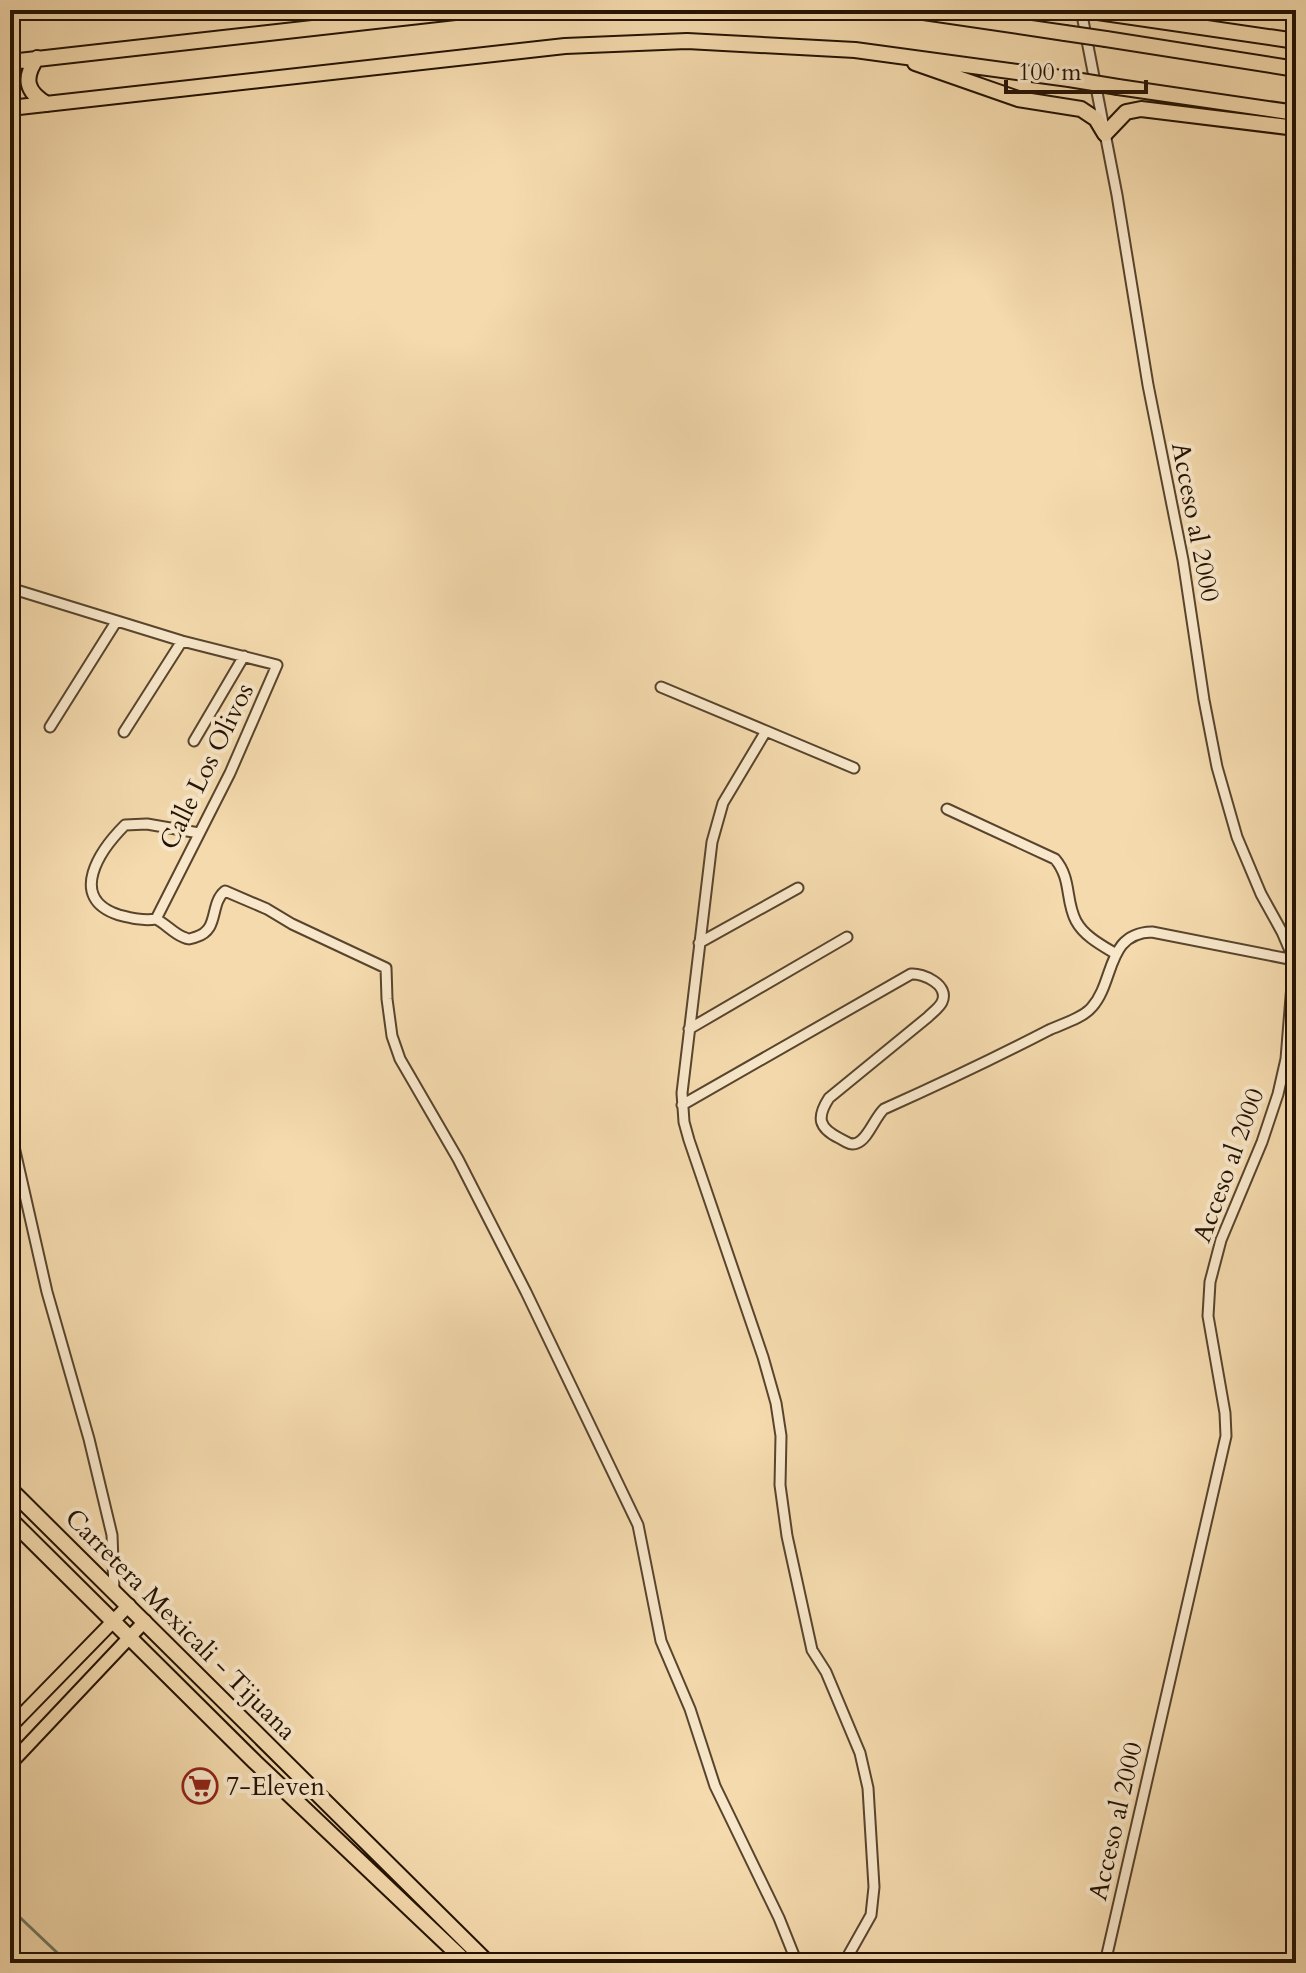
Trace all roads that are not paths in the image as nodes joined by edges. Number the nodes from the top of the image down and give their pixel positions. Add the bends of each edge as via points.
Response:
1 (473, 10) edge
2 (910, 10) edge
3 (1082, 10) edge
4 (1296, 41) edge
5 (900, 57) junction
6 (37, 58) junction
7 (10, 62) edge
8 (1296, 69) edge
9 (47, 104) junction
10 (10, 108) edge
11 (1296, 113) edge
12 (1296, 128) edge
13 (1105, 134) junction
14 (10, 588) edge
15 (116, 622) junction
16 (182, 641) junction
17 (244, 656) junction
18 (661, 687) dead end
19 (50, 727) dead end
20 (766, 731) junction
21 (124, 732) dead end
22 (194, 741) dead end
23 (854, 768) dead end
24 (947, 809) dead end
25 (199, 833) junction
26 (10, 847) edge
27 (14, 861) dead end
28 (798, 888) dead end
29 (156, 919) junction
30 (847, 937) dead end
31 (699, 943) junction
32 (1116, 954) junction
33 (1294, 960) junction
34 (689, 1029) junction
35 (682, 1105) junction
36 (10, 1129) edge
37 (10, 1489) edge
38 (10, 1519) edge
39 (114, 1590) junction
40 (129, 1605) junction
41 (113, 1620) junction
42 (145, 1621) junction
43 (129, 1637) junction
44 (10, 1727) edge
45 (10, 1764) edge
46 (467, 1963) edge
47 (488, 1963) edge
48 (797, 1963) edge
49 (844, 1963) edge
50 (1105, 1963) edge

1 - 6 highway
2 - 8 highway, bridge
3 - 4 highway
3 - 13 street, Acceso al 2000
5 - 9 highway via 687,41 565,46
5 - 11 highway, bridge
5 - 13 highway via 1018,99 1081,109
6 - 7 highway
6 - 9 highway via 28,85
9 - 10 highway
12 - 13 highway via 1141,109 1126,112
13 - 33 street, Acceso al 2000 via 1217,767 1237,837
14 - 15 street, Calle Los Olivos
15 - 16 street, Calle Los Olivos
15 - 19 street
16 - 17 street, Calle Los Olivos
16 - 21 street
17 - 22 street
17 - 25 street, Calle Los Olivos via 277,668
18 - 20 street
20 - 23 street
20 - 31 street via 717,818
24 - 32 street via 1055,859 1064,869 1075,920 1090,938
25 - 29 street, Calle Los Olivos
25 - 29 street via 125,825 96,860 95,899 106,910
26 - 27 street
28 - 31 street
29 - 48 street via 181,936 202,935 225,891 386,968 392,1036 400,1059 526,1292 638,1525 661,1641 715,1786
30 - 34 street
31 - 34 street
32 - 33 street via 1137,933 1152,932
32 - 35 street via 1090,1009 884,1109 858,1143 823,1127 823,1107 942,1002 944,995 929,976 911,974
33 - 50 street, Acceso al 2000 via 1278,1094 1210,1282 1208,1316 1226,1436
34 - 35 street
35 - 49 street via 776,1403 787,1536 812,1650 860,1753 868,1788 871,1915
36 - 39 street via 112,1535
37 - 39 highway, Carretera Mexicali - Tijuana
38 - 41 highway, Carretera Mexicali - Tijuana
39 - 40 highway, Carretera Mexicali - Tijuana
40 - 41 main road
40 - 42 highway, Carretera Mexicali - Tijuana
41 - 43 highway, Carretera Mexicali - Tijuana
41 - 44 main road
42 - 43 main road
42 - 47 highway, Carretera Mexicali - Tijuana
43 - 45 main road
43 - 46 highway, Carretera Mexicali - Tijuana

